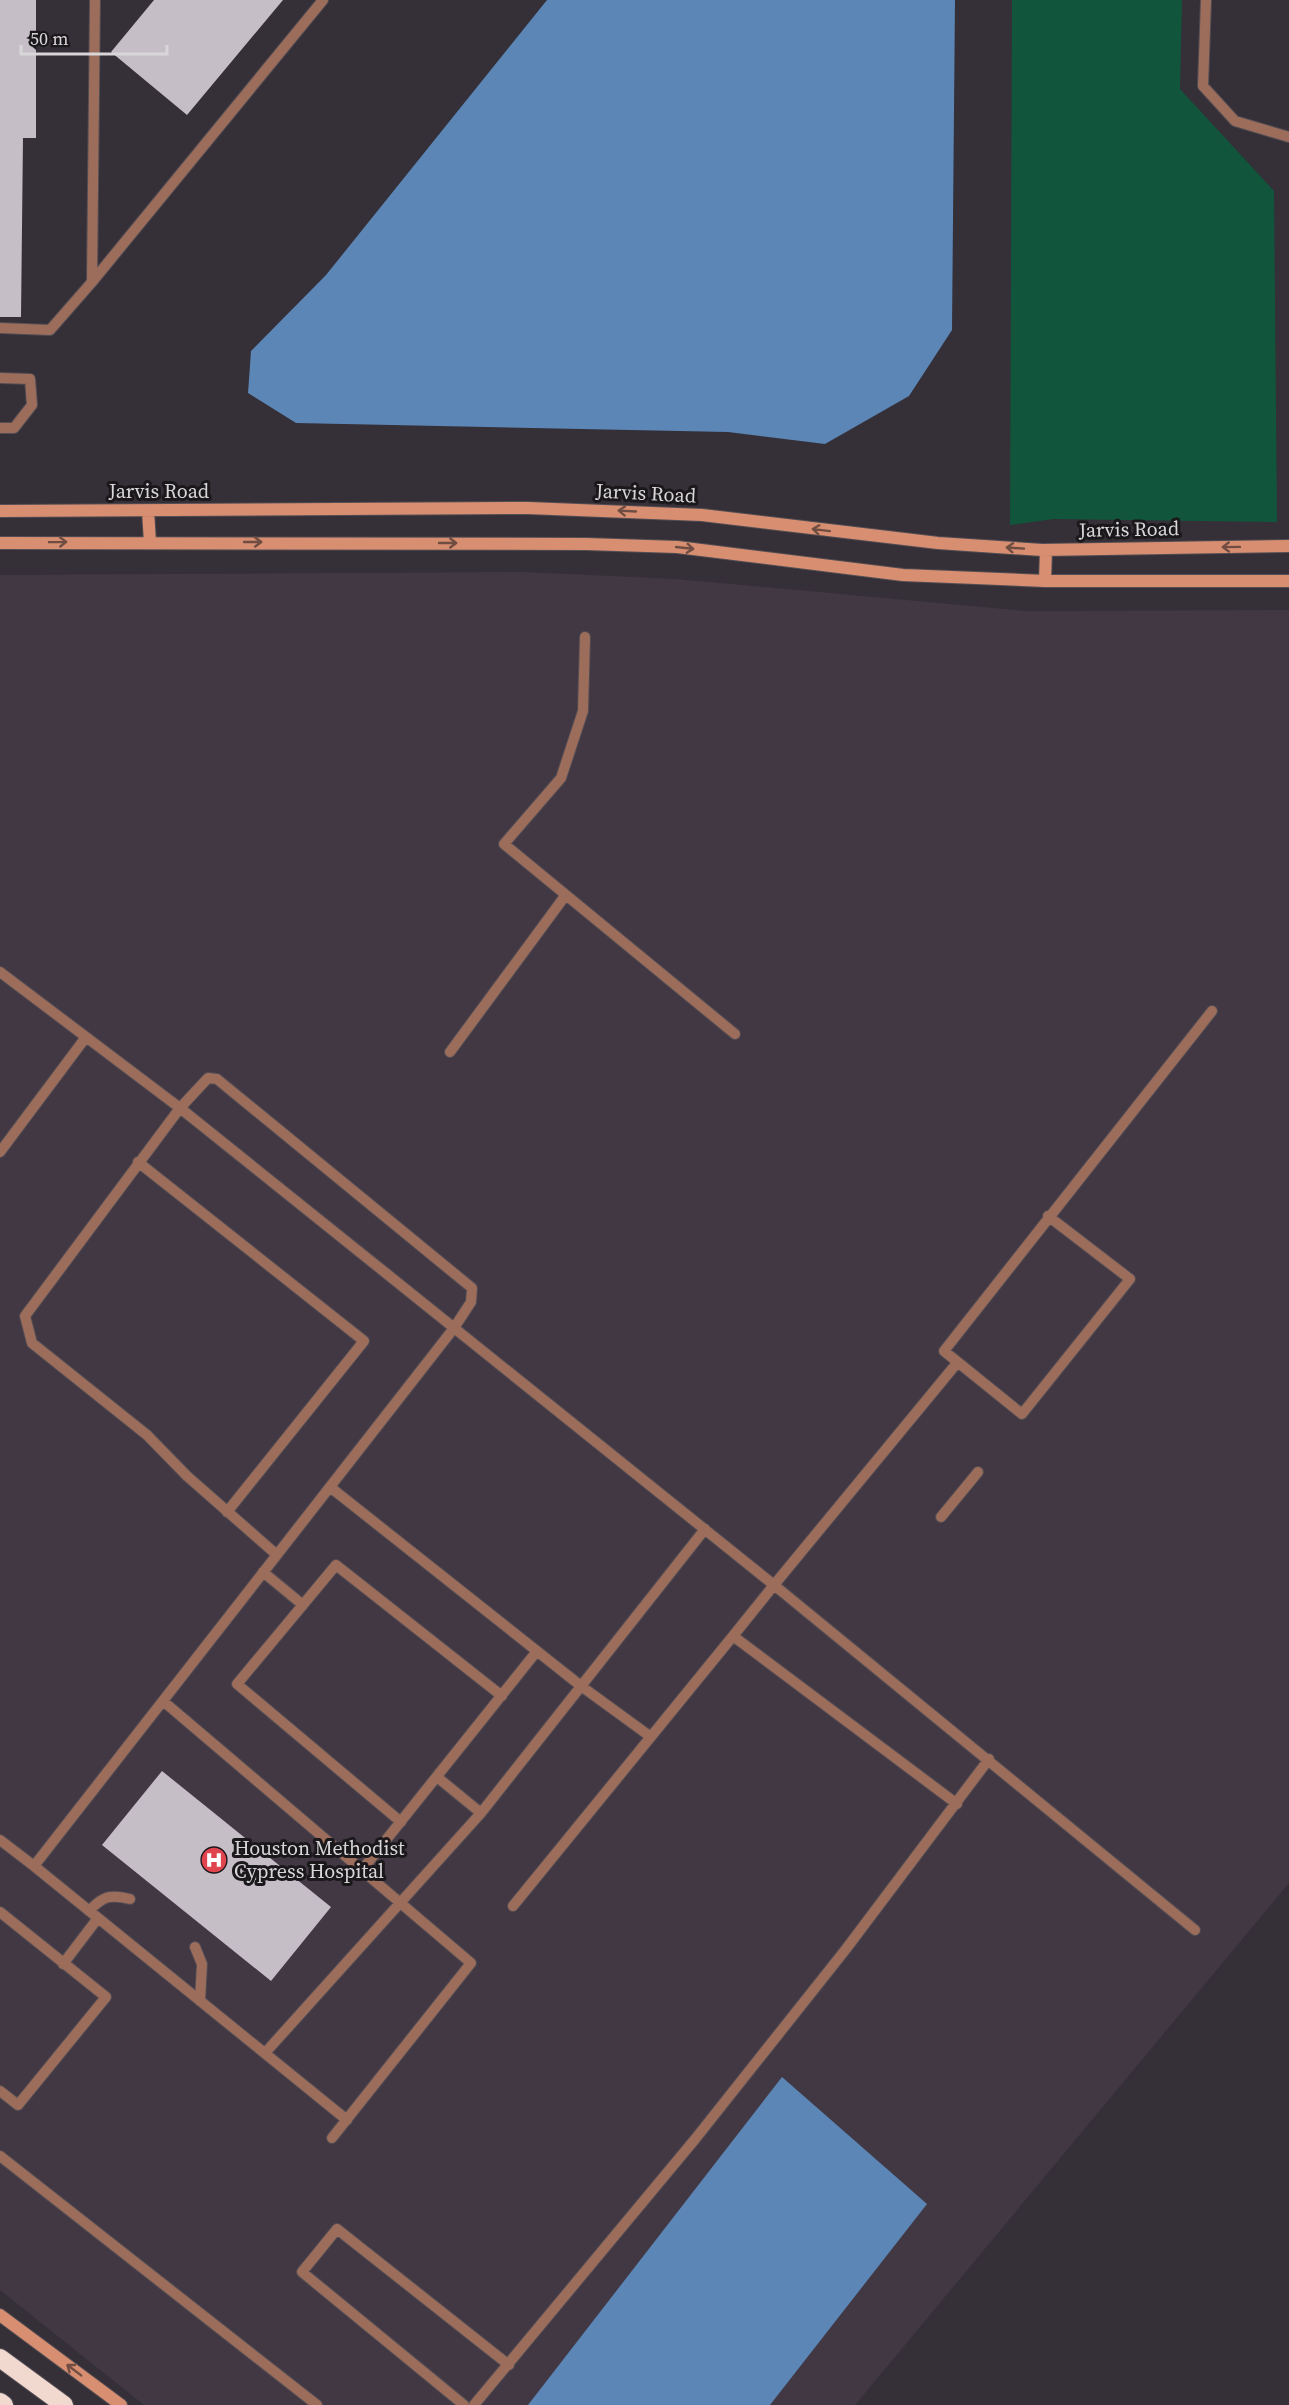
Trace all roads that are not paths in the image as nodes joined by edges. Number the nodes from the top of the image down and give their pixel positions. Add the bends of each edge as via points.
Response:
1 (95, 0) edge
2 (323, 0) edge
3 (1206, 0) edge
4 (1289, 137) edge
5 (92, 282) junction
6 (0, 328) edge
7 (0, 378) edge
8 (0, 428) edge
9 (0, 511) edge
10 (148, 511) junction
11 (150, 542) junction
12 (0, 543) edge
13 (1289, 546) edge
14 (1046, 550) junction
15 (1045, 581) junction
16 (1289, 581) edge
17 (585, 637) dead end
18 (565, 896) junction
19 (0, 972) edge
20 (1212, 1011) dead end
21 (735, 1034) dead end
22 (86, 1037) junction
23 (450, 1052) dead end
24 (180, 1108) junction
25 (0, 1152) edge
26 (138, 1162) junction
27 (1048, 1216) junction
28 (454, 1328) junction
29 (957, 1363) junction
30 (978, 1472) dead end
31 (330, 1487) junction
32 (227, 1512) junction
33 (941, 1517) dead end
34 (705, 1529) junction
35 (277, 1556) junction
36 (263, 1572) junction
37 (774, 1585) junction
38 (303, 1605) junction
39 (733, 1636) junction
40 (537, 1652) junction
41 (581, 1686) junction
42 (502, 1696) junction
43 (163, 1701) junction
44 (651, 1737) junction
45 (989, 1759) junction
46 (437, 1778) junction
47 (957, 1804) junction
48 (481, 1813) junction
49 (401, 1822) junction
50 (0, 1840) edge
51 (34, 1866) junction
52 (362, 1870) junction
53 (130, 1899) dead end
54 (399, 1902) junction
55 (513, 1906) dead end
56 (0, 1912) edge
57 (93, 1914) junction
58 (1195, 1930) dead end
59 (195, 1947) dead end
60 (63, 1964) junction
61 (200, 2001) junction
62 (265, 2053) junction
63 (0, 2091) edge
64 (347, 2120) junction
65 (332, 2138) dead end
66 (0, 2156) edge
67 (0, 2315) edge
68 (0, 2358) edge
69 (509, 2365) junction
70 (0, 2402) edge
71 (4, 2405) edge
72 (64, 2405) edge
73 (122, 2405) edge
74 (317, 2405) edge
75 (464, 2405) edge
76 (474, 2405) edge

1 - 5 lane
2 - 5 lane
3 - 4 lane via 1203,86 1235,121
5 - 6 lane via 50,330
7 - 8 lane via 30,379 32,405 14,428
9 - 10 street, Jarvis Road
10 - 11 street
14 -> 10 street, Jarvis Road via 938,543 702,515 617,511
12 -> 11 street
11 -> 15 street via 574,543 666,547 903,575
13 -> 14 street, Jarvis Road
14 - 15 street
15 - 16 street
17 - 18 lane via 583,711 561,778 504,844
18 - 21 lane
18 - 23 lane
19 - 22 lane
20 - 27 lane
22 - 24 lane
22 - 25 lane
24 - 26 lane
24 - 28 lane
24 - 28 lane via 208,1078 217,1079 472,1288 471,1302
26 - 32 lane via 25,1316 32,1343 147,1435
26 - 32 lane via 364,1341
27 - 29 lane via 944,1351
27 - 29 lane via 1130,1279 1022,1414
28 - 31 lane
28 - 34 lane
29 - 37 lane
30 - 33 lane
31 - 35 lane
31 - 40 lane
32 - 35 lane
34 - 37 lane
34 - 41 lane
35 - 36 lane
36 - 38 lane
36 - 43 lane
37 - 39 lane
37 - 45 lane
38 - 42 lane via 336,1565
38 - 49 lane via 237,1684
39 - 44 lane
39 - 47 lane
40 - 41 lane
40 - 42 lane
41 - 44 lane
41 - 48 lane
42 - 46 lane
43 - 51 lane
43 - 52 lane
44 - 55 lane
45 - 47 lane
45 - 58 lane
46 - 48 lane
46 - 49 lane
47 - 69 lane via 689,2146
48 - 54 lane
49 - 52 lane
50 - 51 lane
51 - 57 lane
52 - 54 lane
53 - 57 lane via 113,1895 101,1898
54 - 62 lane
54 - 64 lane via 471,1963
56 - 60 lane
57 - 60 lane
57 - 61 lane
59 - 61 lane via 202,1964
60 - 63 lane via 106,1997 18,2105
61 - 62 lane
62 - 64 lane
64 - 65 lane
66 - 74 lane
73 -> 67 street
68 - 72 highway
69 - 75 lane via 337,2229 302,2272
69 - 76 lane
70 - 71 highway

